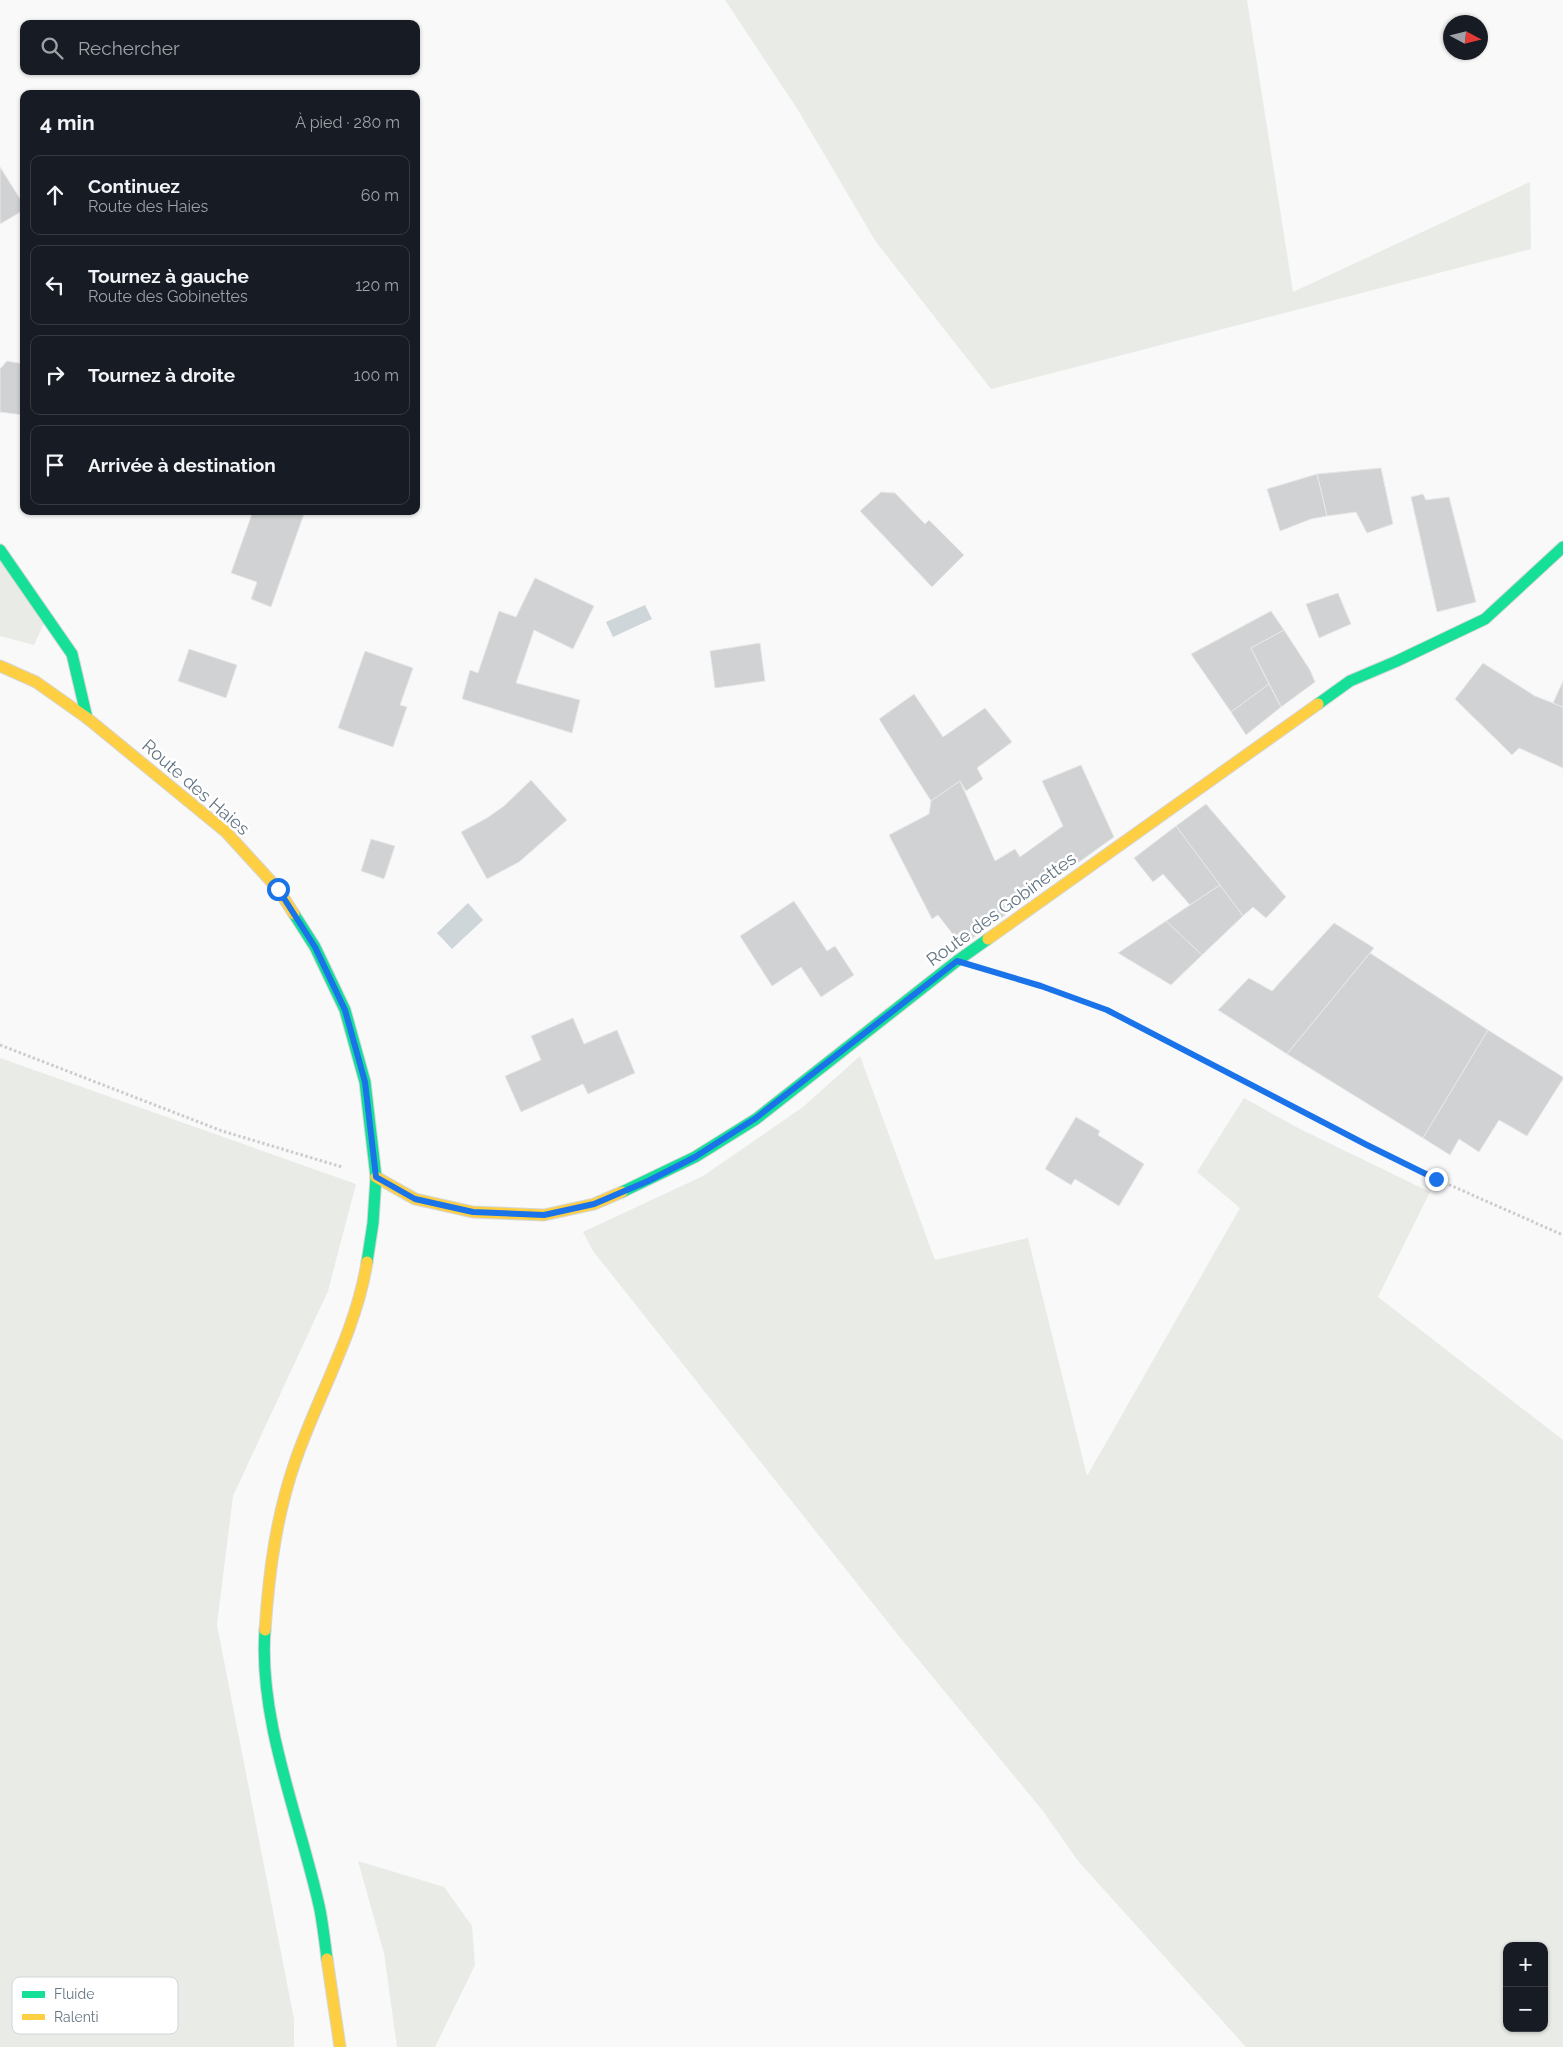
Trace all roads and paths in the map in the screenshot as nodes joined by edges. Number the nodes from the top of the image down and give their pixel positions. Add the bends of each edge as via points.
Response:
1 (1563, 547) edge
2 (0, 550) edge
3 (0, 666) edge
4 (87, 718) junction
5 (957, 961) junction
6 (0, 1044) edge
7 (376, 1177) junction
8 (1563, 1235) edge
9 (340, 2047) edge

1 - 5 street, Route des Gobinettes via 1485,619 1350,681
2 - 4 street via 72,654
3 - 4 street, Route des Haies via 36,682
4 - 7 street, Route des Haies via 226,832 278,889 315,947 345,1010 365,1082
5 - 7 street, Route des Gobinettes via 756,1118 695,1157 594,1204 544,1215 473,1212 415,1199
5 - 8 path via 1107,1010 1367,1145
6 - 7 path via 222,1131
7 - 9 street, Route des Haies via 366,1268 352,1318 295,1462 276,1528 264,1639 276,1747 320,1910

